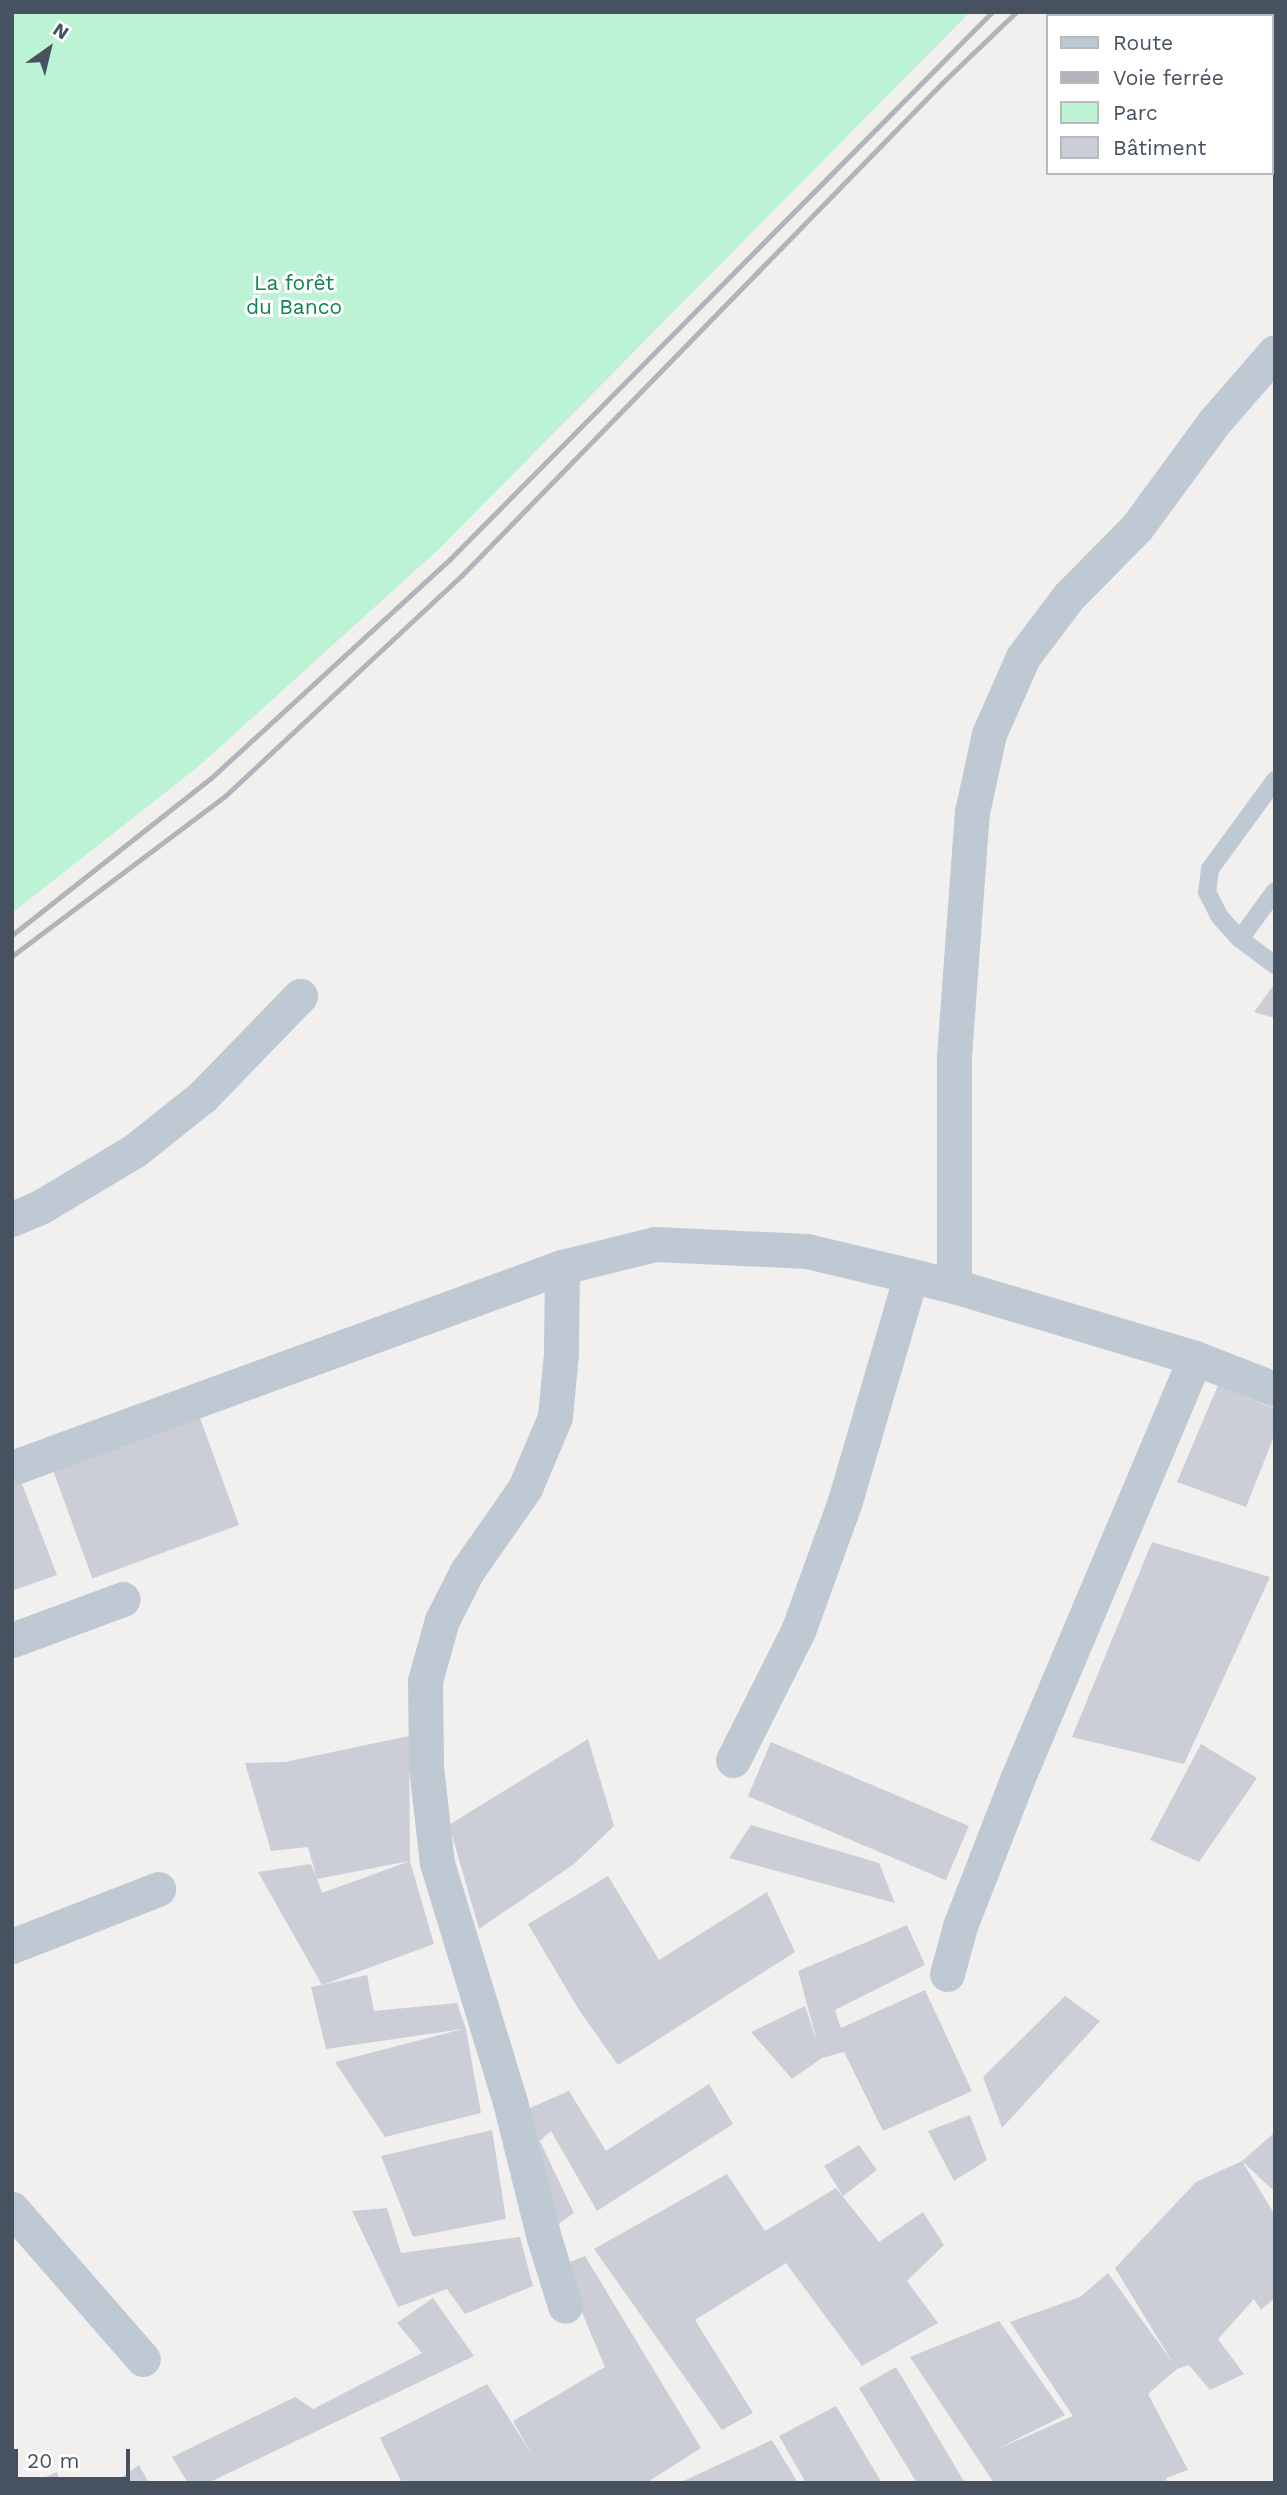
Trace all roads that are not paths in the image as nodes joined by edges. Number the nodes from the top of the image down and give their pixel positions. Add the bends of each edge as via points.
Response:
1 (1275, 352) edge
2 (1275, 780) edge
3 (1275, 891) edge
4 (1240, 939) junction
5 (1275, 965) edge
6 (300, 996) dead end
7 (12, 1219) edge
8 (562, 1267) junction
9 (911, 1275) junction
10 (954, 1286) junction
11 (1195, 1358) junction
12 (1275, 1389) edge
13 (12, 1468) edge
14 (123, 1599) dead end
15 (12, 1640) edge
16 (733, 1760) dead end
17 (158, 1889) dead end
18 (12, 1946) edge
19 (947, 1975) dead end
20 (12, 2209) edge
21 (565, 2305) dead end
22 (143, 2359) dead end

1 - 10 street via 1215,421 1137,527 1069,597 1023,657 989,734 972,811 954,1056
2 - 4 lane via 1210,869 1207,892 1219,916
3 - 4 lane
4 - 5 lane
6 - 7 street via 202,1097 134,1151
8 - 9 street via 655,1244 807,1251
8 - 13 street
8 - 21 street via 555,1417 525,1488 467,1571 442,1620 425,1693 426,1767 437,1863 510,2102
9 - 10 street
9 - 16 street via 845,1501 798,1631
10 - 11 street
11 - 12 street
11 - 19 street via 1016,1782 960,1926
14 - 15 street
17 - 18 street
20 - 22 street

